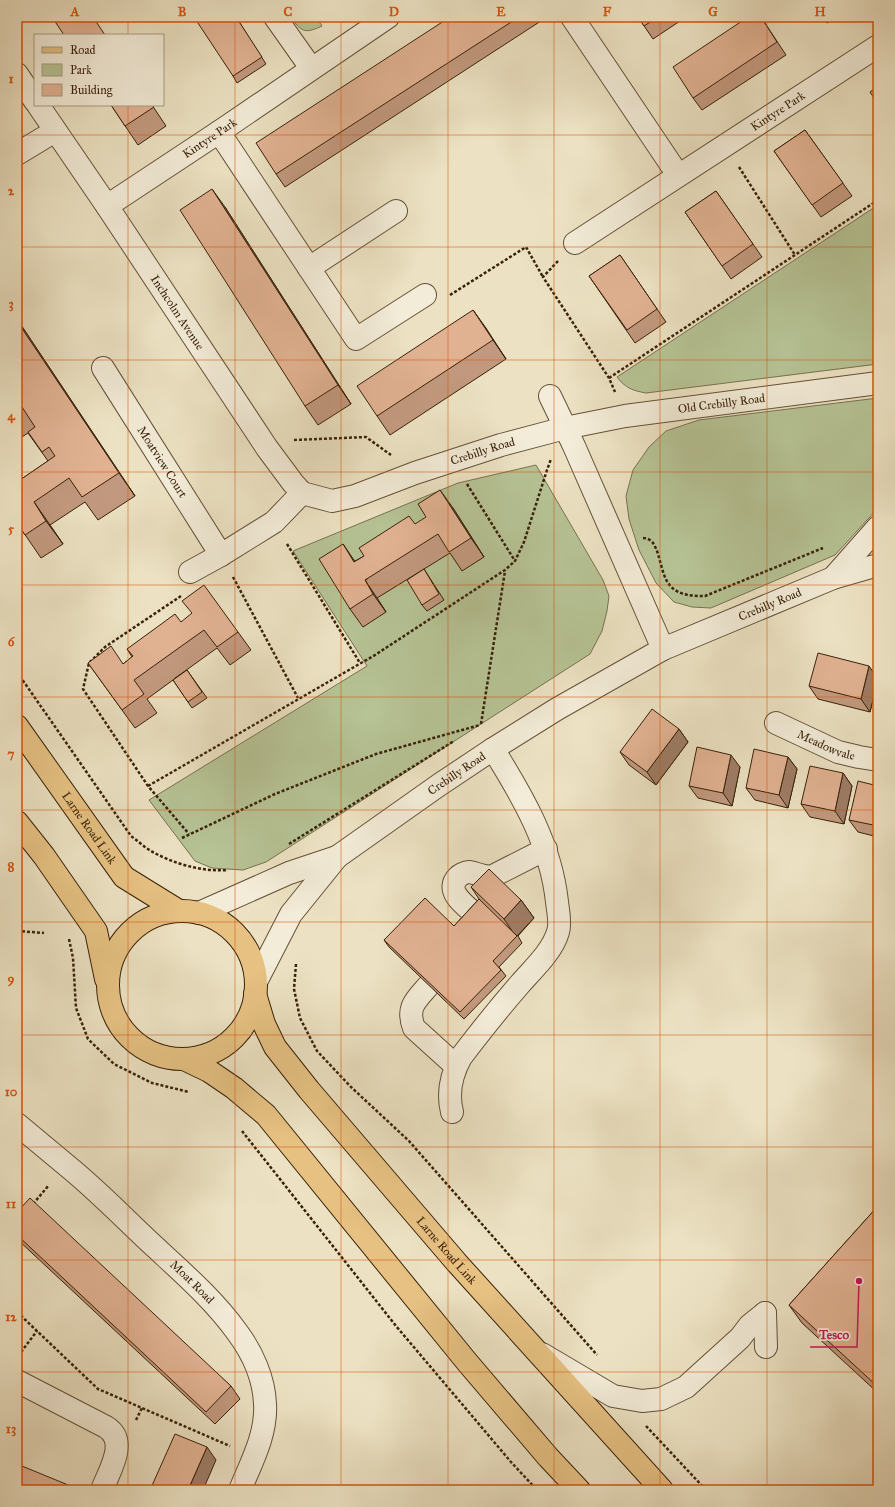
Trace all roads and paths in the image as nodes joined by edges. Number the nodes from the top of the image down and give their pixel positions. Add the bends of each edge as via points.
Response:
1 (275, 17) edge
2 (388, 17) edge
3 (572, 17) edge
4 (878, 46) edge
5 (311, 68) junction
6 (17, 74) edge
7 (34, 100) edge
8 (39, 106) edge
9 (55, 131) junction
10 (219, 132) junction
11 (725, 145) junction
12 (17, 154) edge
13 (678, 175) junction
14 (878, 200) edge
15 (107, 206) junction
16 (396, 211) dead end
17 (575, 243) joint
18 (795, 255) junction
19 (309, 268) junction
20 (544, 277) junction
21 (425, 295) joint
22 (103, 368) dead end
23 (609, 378) junction
24 (878, 383) edge
25 (550, 396) dead end
26 (625, 416) junction
27 (565, 428) junction
28 (267, 448) junction
29 (452, 461) junction
30 (415, 473) junction
31 (302, 493) junction
32 (274, 522) junction
33 (878, 527) edge
34 (618, 546) junction
35 (829, 546) dead end
36 (221, 555) junction
37 (515, 561) junction
38 (878, 565) edge
39 (506, 570) junction
40 (190, 572) joint
41 (833, 578) junction
42 (663, 649) junction
43 (360, 663) junction
44 (17, 672) edge
45 (298, 698) junction
46 (487, 720) dead end
47 (776, 722) dead end
48 (481, 724) junction
49 (17, 726) edge
50 (468, 733) dead end
51 (461, 737) dead end
52 (492, 749) junction
53 (878, 760) edge
54 (148, 786) junction
55 (17, 822) edge
56 (189, 834) junction
57 (182, 838) dead end
58 (286, 846) dead end
59 (546, 849) junction
60 (337, 857) junction
61 (231, 870) dead end
62 (189, 912) junction
63 (476, 914) edge
64 (17, 931) edge
65 (44, 933) dead end
66 (68, 938) dead end
67 (296, 959) dead end
68 (430, 985) edge
69 (108, 986) junction
70 (256, 987) junction
71 (184, 1059) junction
72 (456, 1066) junction
73 (193, 1094) dead end
74 (452, 1112) dead end
75 (17, 1124) edge
76 (240, 1128) dead end
77 (66, 1165) junction
78 (32, 1205) edge
79 (17, 1312) edge
80 (37, 1331) junction
81 (766, 1347) dead end
82 (537, 1352) junction
83 (17, 1357) edge
84 (600, 1359) dead end
85 (17, 1381) edge
86 (642, 1401) junction
87 (254, 1456) junction
88 (102, 1490) edge
89 (240, 1490) edge
90 (537, 1490) edge
91 (579, 1490) edge
92 (662, 1490) edge
93 (706, 1490) edge

1 - 5 street
2 - 5 street, Kintyre Park
3 - 13 street
4 - 11 street, Kintyre Park
5 - 10 street, Kintyre Park
6 - 7 street
8 - 9 street, Inchcolm Avenue
9 - 12 street
9 - 15 street, Inchcolm Avenue
10 - 15 street, Kintyre Park
10 - 19 street
11 - 13 street, Kintyre Park
11 - 18 path
13 - 17 street, Kintyre Park
14 - 18 path
15 - 28 street, Inchcolm Avenue
16 - 19 street
17 - 20 path
18 - 23 path
19 - 21 street via 356,339
20 - 21 path via 526,247 441,301
20 - 23 path
22 - 36 street, Moatview Court
23 - 26 path
24 - 26 street, Old Crebilly Road
25 - 27 street
26 - 27 street, Old Crebilly Road
27 - 29 street, Crebilly Road
27 - 34 street
27 - 37 path via 546,470 524,542
28 - 30 path via 288,440 366,437
28 - 31 street, Inchcolm Avenue
29 - 30 street, Crebilly Road
29 - 37 path
30 - 31 street, Crebilly Road via 355,496 332,501
31 - 32 street
32 - 36 street
32 - 43 path
33 - 41 street
34 - 35 path via 638,538 646,538 653,543 665,578 675,590 690,596 705,596
34 - 42 street
36 - 40 street
36 - 45 path
37 - 39 path
38 - 41 street, Crebilly Road
39 - 43 path
39 - 48 path
40 - 54 path via 181,596 105,647 89,663 83,689
41 - 42 street, Crebilly Road
42 - 52 street, Crebilly Road
43 - 45 path
44 - 61 path via 132,836 150,851 181,864 211,871
45 - 54 path
46 - 48 path
47 - 53 street, Meadowvale via 838,752
48 - 50 path
48 - 52 path
48 - 56 path via 376,754 275,794
49 - 62 main road, Larne Road Link via 124,877
51 - 58 path
52 - 59 street via 516,786
52 - 60 street, Crebilly Road
54 - 56 path
55 - 69 main road via 96,931
56 - 57 path
59 - 63 street via 493,876 469,872 459,876 454,884 455,894
59 - 72 street via 559,914 558,932 541,962 521,983
60 - 62 street, Crebilly Road
60 - 70 street, Crebilly Road via 292,914
62 - 69 main road via 156,915 136,926 121,943 111,963
62 - 70 main road, Larne Road Link via 218,920 234,932 246,946 253,962
64 - 65 path
66 - 73 path via 73,958 76,1008 88,1039 114,1064 152,1083
67 - 84 path via 294,989 300,1018 317,1051 409,1141
68 - 72 street via 412,1004 411,1020 414,1028
69 - 71 main road via 112,1008 122,1029 139,1046 160,1056
70 - 71 main road via 254,1004 244,1026 228,1043 207,1055
70 - 82 main road, Larne Road Link via 264,1024 275,1047 457,1263
71 - 91 main road via 209,1071 266,1114 468,1362
72 - 74 street via 450,1088
75 - 77 street, Moat Road
76 - 90 path via 396,1326
77 - 78 path
77 - 87 street, Moat Road via 212,1302 238,1333 261,1378 265,1402 265,1420
79 - 80 path
80 - 83 path
80 - 87 path via 98,1390
81 - 86 street via 765,1313 686,1387 661,1399
82 - 86 street via 613,1396
82 - 92 main road, Larne Road Link
85 - 88 street via 114,1433 117,1452
86 - 93 path via 645,1425
87 - 89 street, Moat Road

